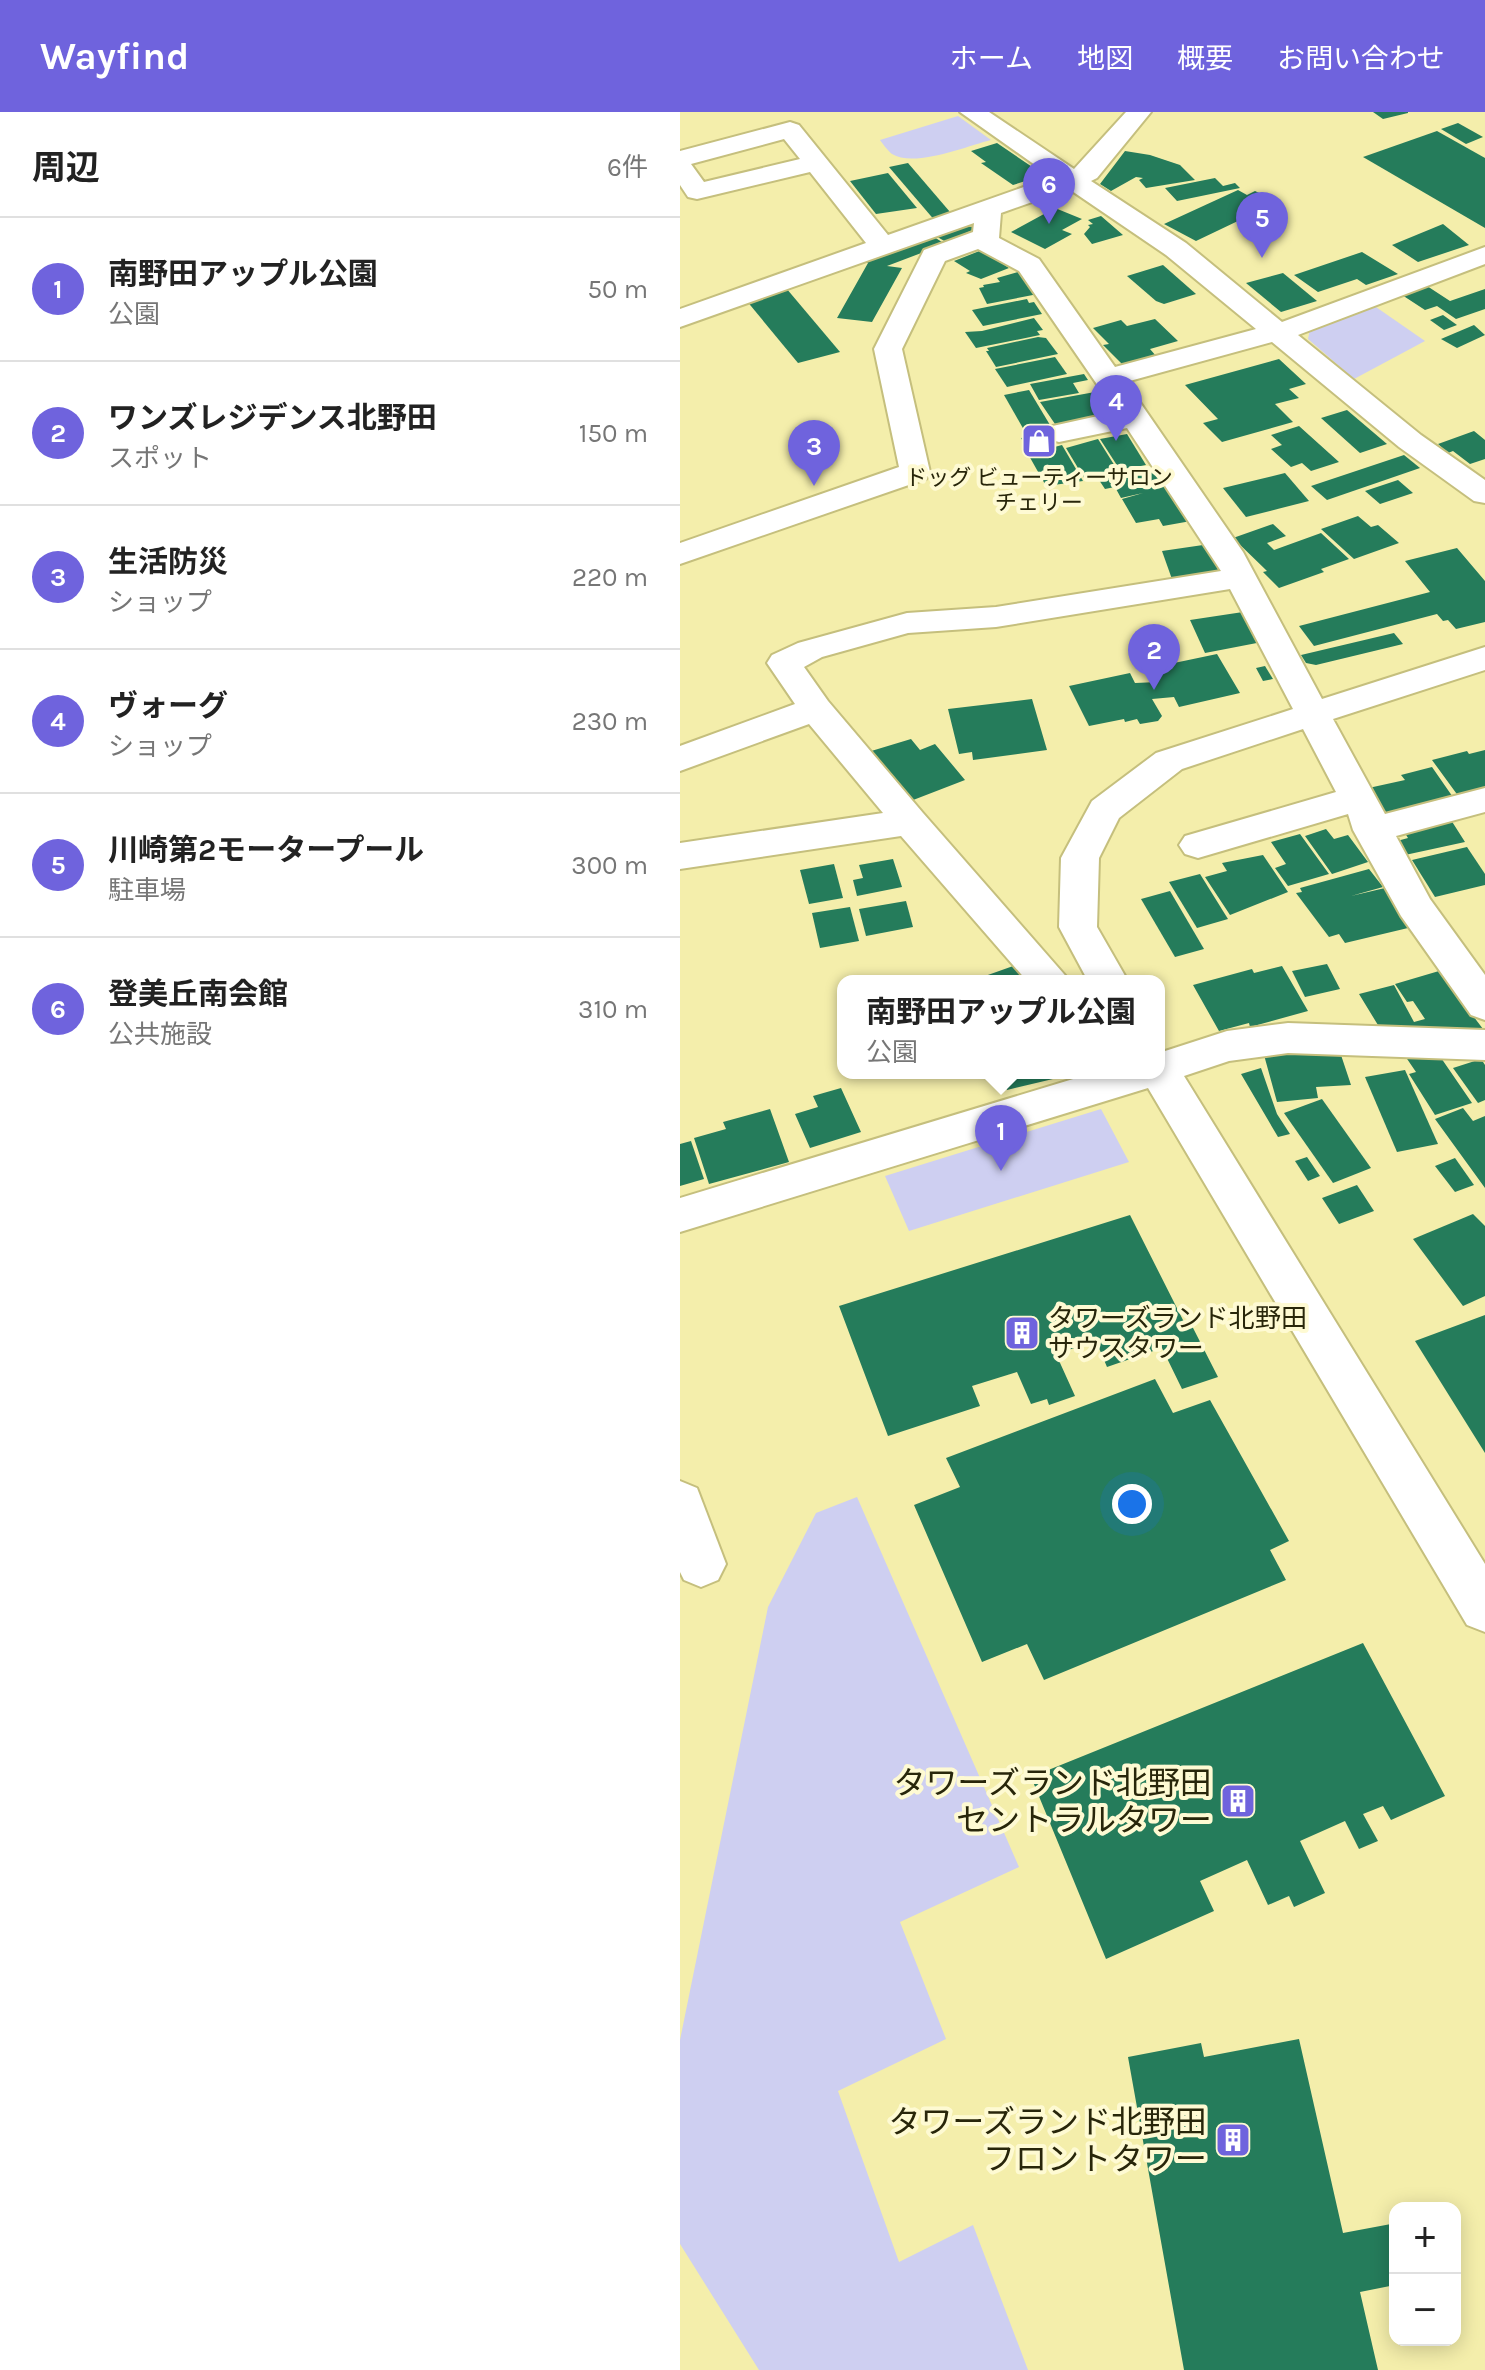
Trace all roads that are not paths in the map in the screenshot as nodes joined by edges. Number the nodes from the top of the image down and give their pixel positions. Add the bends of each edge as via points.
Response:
1 (972, 112) edge
2 (1139, 112) edge
3 (680, 159) edge
4 (817, 163) junction
5 (680, 166) edge
6 (1069, 178) junction
7 (987, 222) junction
8 (882, 245) junction
9 (1485, 255) edge
10 (680, 319) edge
11 (1279, 332) junction
12 (1108, 378) junction
13 (1135, 417) junction
14 (1059, 433) dead end
15 (1481, 487) edge
16 (680, 554) edge
17 (1242, 577) junction
18 (1485, 658) edge
19 (816, 709) junction
20 (1312, 712) junction
21 (680, 759) edge
22 (1485, 800) edge
23 (1364, 814) junction
24 (910, 822) junction
25 (1198, 845) dead end
26 (680, 856) edge
27 (1045, 975) edge
28 (1105, 975) edge
29 (1485, 1005) edge
30 (1485, 1045) edge
31 (1165, 1068) edge
32 (1112, 1079) edge
33 (1164, 1079) edge
34 (680, 1215) edge
35 (680, 1503) edge
36 (701, 1564) dead end
37 (1485, 1609) edge

1 - 6 street
2 - 6 street via 1088,173
3 - 4 street via 790,130
4 - 5 street via 697,191
4 - 8 street
6 - 7 street
6 - 11 street via 1176,249
7 - 8 street
7 - 12 street via 986,242 1029,265
7 - 16 street via 934,256 888,349 915,472
8 - 10 street
9 - 11 street
11 - 12 street
11 - 15 street via 1410,441
12 - 13 street
13 - 14 street
13 - 17 street
17 - 19 street via 996,617 907,623 810,650 784,663
17 - 20 street
18 - 20 street
19 - 21 street
19 - 24 street
20 - 23 street
20 - 28 street via 1169,761 1105,810 1080,858 1078,927
22 - 23 street
23 - 25 street
23 - 29 street via 1415,906
24 - 26 street
24 - 27 street
30 - 31 street via 1288,1038 1227,1046
32 - 34 street
33 - 37 street
35 - 36 street

